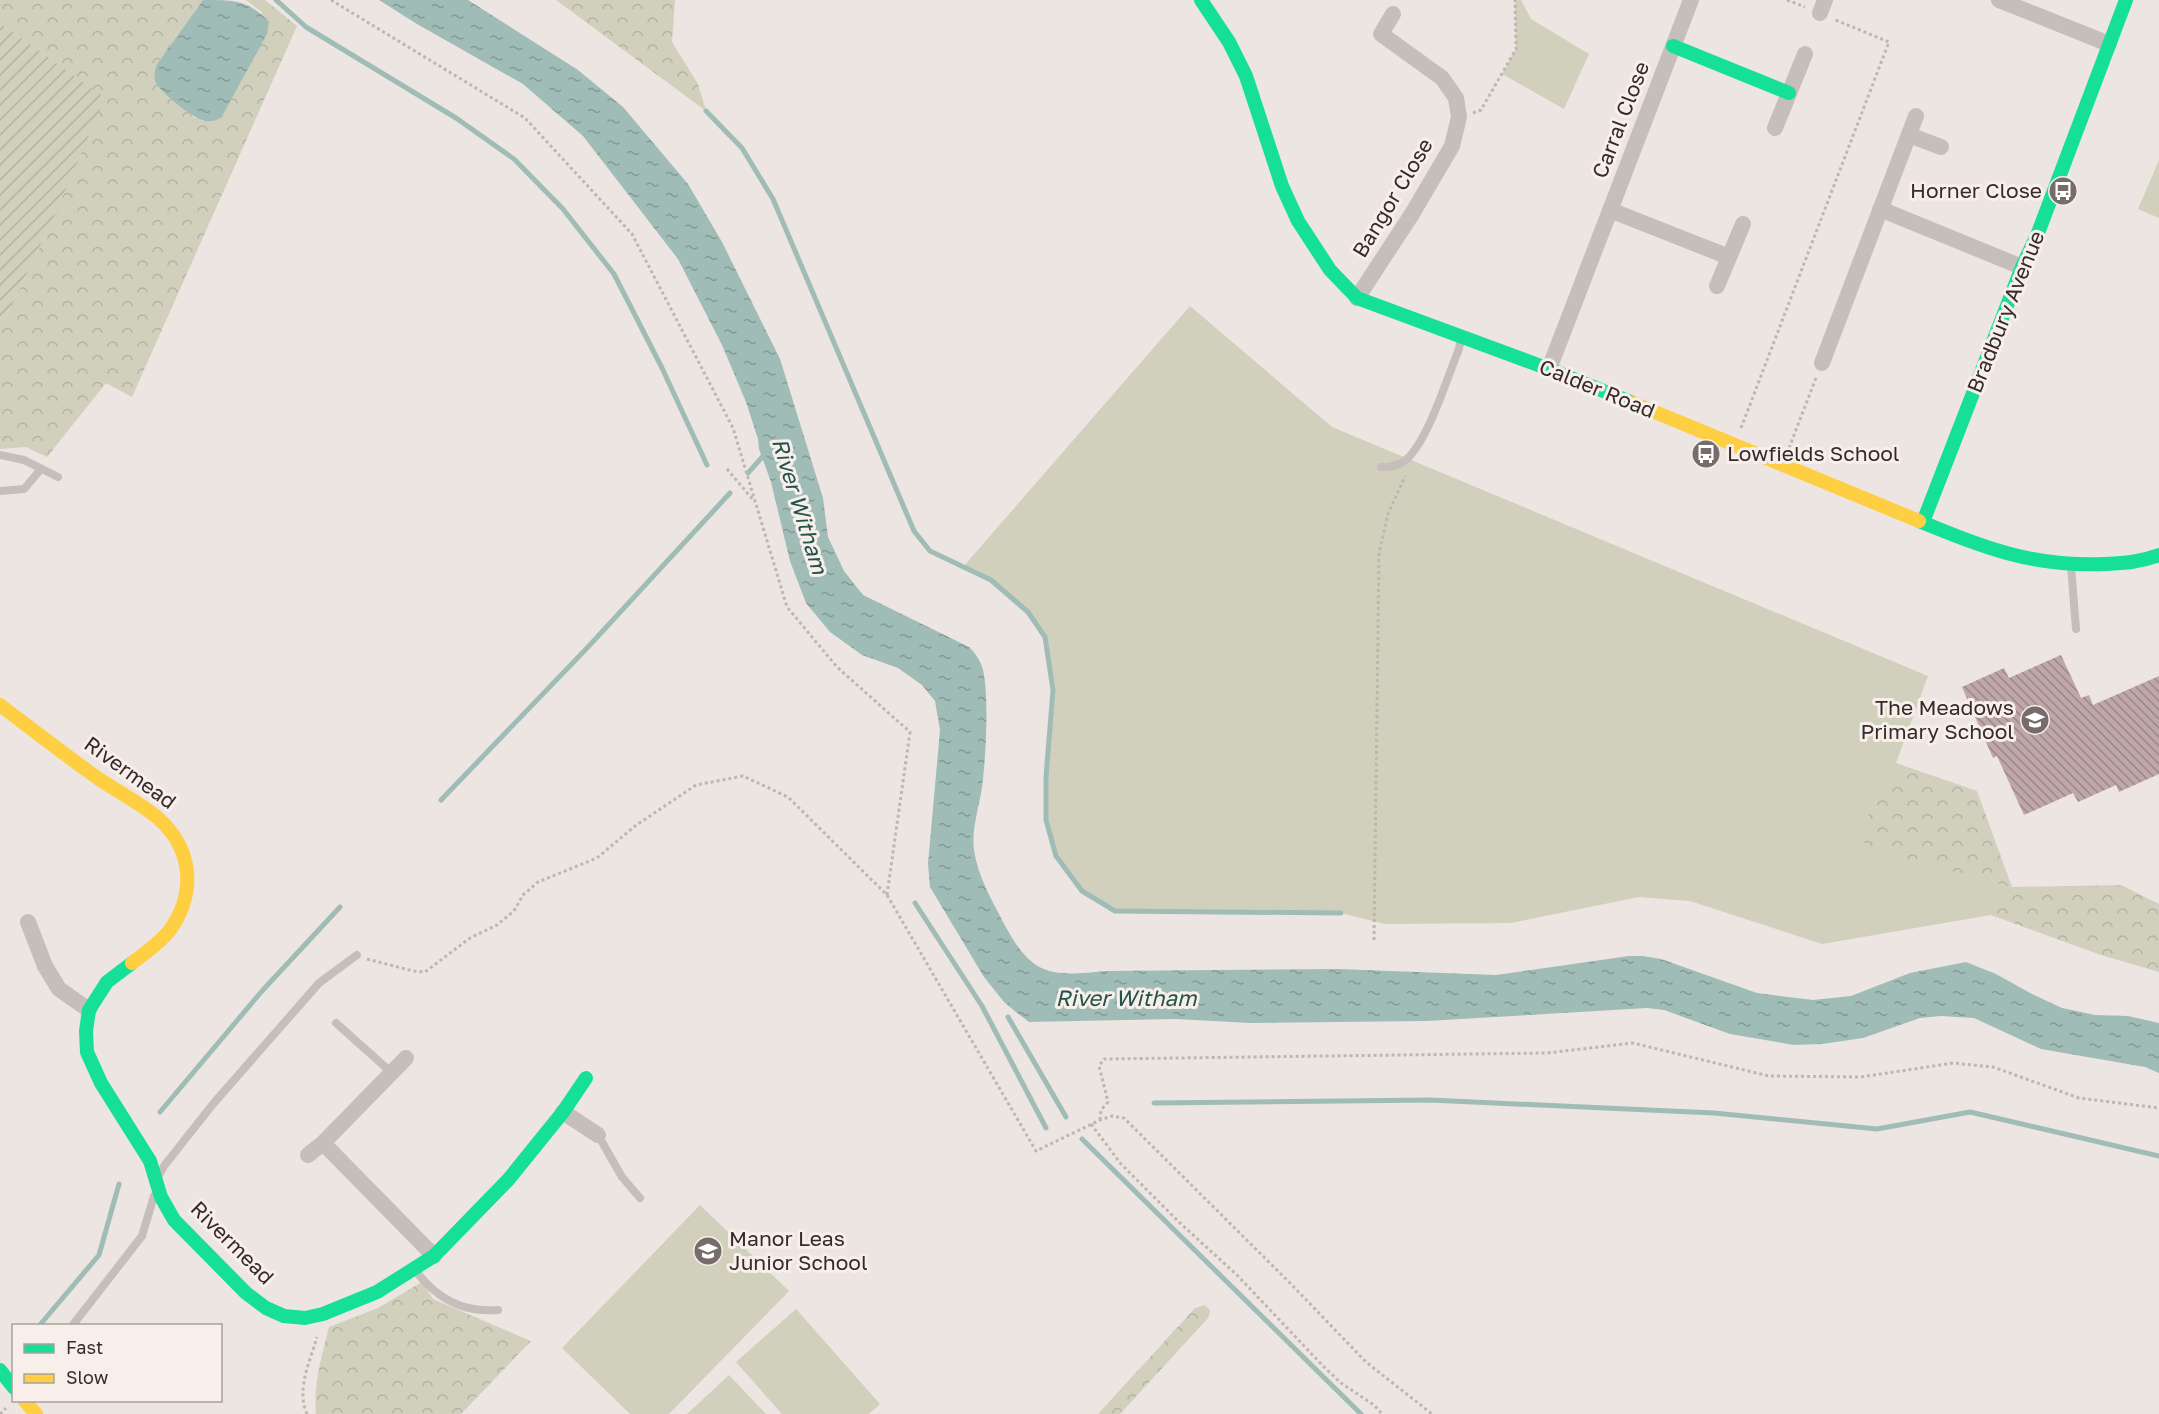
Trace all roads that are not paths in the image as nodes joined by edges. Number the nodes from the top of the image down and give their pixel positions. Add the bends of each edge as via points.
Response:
1 (1201, 0) edge
2 (1691, 0) edge
3 (1999, 0) edge
4 (2126, 0) edge
5 (1394, 14) dead end
6 (2109, 44) junction
7 (1673, 46) junction
8 (1804, 54) dead end
9 (1789, 93) junction
10 (1916, 116) dead end
11 (1775, 129) dead end
12 (1909, 135) junction
13 (1941, 147) dead end
14 (1880, 209) junction
15 (1610, 210) junction
16 (1743, 224) dead end
17 (1729, 257) junction
18 (2022, 267) junction
19 (1717, 286) dead end
20 (1357, 298) junction
21 (1461, 337) junction
22 (1822, 363) road end
23 (1549, 369) junction
24 (0, 455) edge
25 (1381, 467) dead end
26 (41, 469) junction
27 (58, 477) dead end
28 (0, 491) edge
29 (1923, 522) junction
30 (2159, 555) edge
31 (2070, 565) junction
32 (2076, 629) dead end
33 (0, 705) edge
34 (28, 922) dead end
35 (357, 955) road end
36 (89, 1010) junction
37 (336, 1023) dead end
38 (405, 1058) dead end
39 (392, 1073) junction
40 (586, 1078) dead end
41 (563, 1112) junction
42 (598, 1135) joint
43 (323, 1143) junction
44 (308, 1155) dead end
45 (156, 1183) junction
46 (640, 1198) dead end
47 (434, 1256) junction
48 (414, 1269) junction
49 (498, 1310) dead end
50 (74, 1324) edge
51 (0, 1370) edge
52 (12, 1386) edge

1 - 20 street, Calder Road via 1219,25 1250,86 1292,211 1337,279
2 - 7 street, Carral Close
3 - 6 street
4 - 6 street, Bradbury Avenue
5 - 20 street, Bangor Close via 1381,34 1442,78 1456,98 1459,117 1452,146
6 - 18 street, Bradbury Avenue
7 - 9 street, Carral Close
7 - 15 street, Carral Close
8 - 9 street
9 - 11 street
10 - 12 street
12 - 13 street
12 - 14 street
14 - 18 street
14 - 22 street
15 - 17 street, Carral Close
15 - 23 street, Carral Close
16 - 17 street
17 - 19 street
18 - 29 street, Bradbury Avenue
20 - 21 street, Calder Road
21 - 23 street, Calder Road
21 - 25 lane via 1418,446 1405,461
23 - 29 street, Calder Road
24 - 26 lane via 24,460
26 - 27 lane
26 - 28 lane via 24,489
29 - 31 street, Calder Road via 1981,546
30 - 31 street, Calder Road via 2141,562
31 - 32 lane
33 - 36 street, Rivermead via 159,819 183,852 188,889 169,932 107,982
34 - 36 street via 45,966 59,989
35 - 45 lane via 319,983 213,1104 164,1166
36 - 45 street, Rivermead via 87,1052 101,1083 150,1161
37 - 39 lane
38 - 39 street
39 - 43 street
40 - 41 street, Rivermead
41 - 42 street
41 - 47 street, Rivermead via 508,1180
42 - 46 lane via 622,1177
43 - 44 street
43 - 47 street
45 - 48 street, Rivermead via 174,1220 246,1293 284,1316 304,1318 323,1314 377,1292
45 - 50 lane via 142,1236
47 - 48 street, Rivermead
48 - 49 lane via 429,1288 446,1299 482,1311
51 - 52 street

